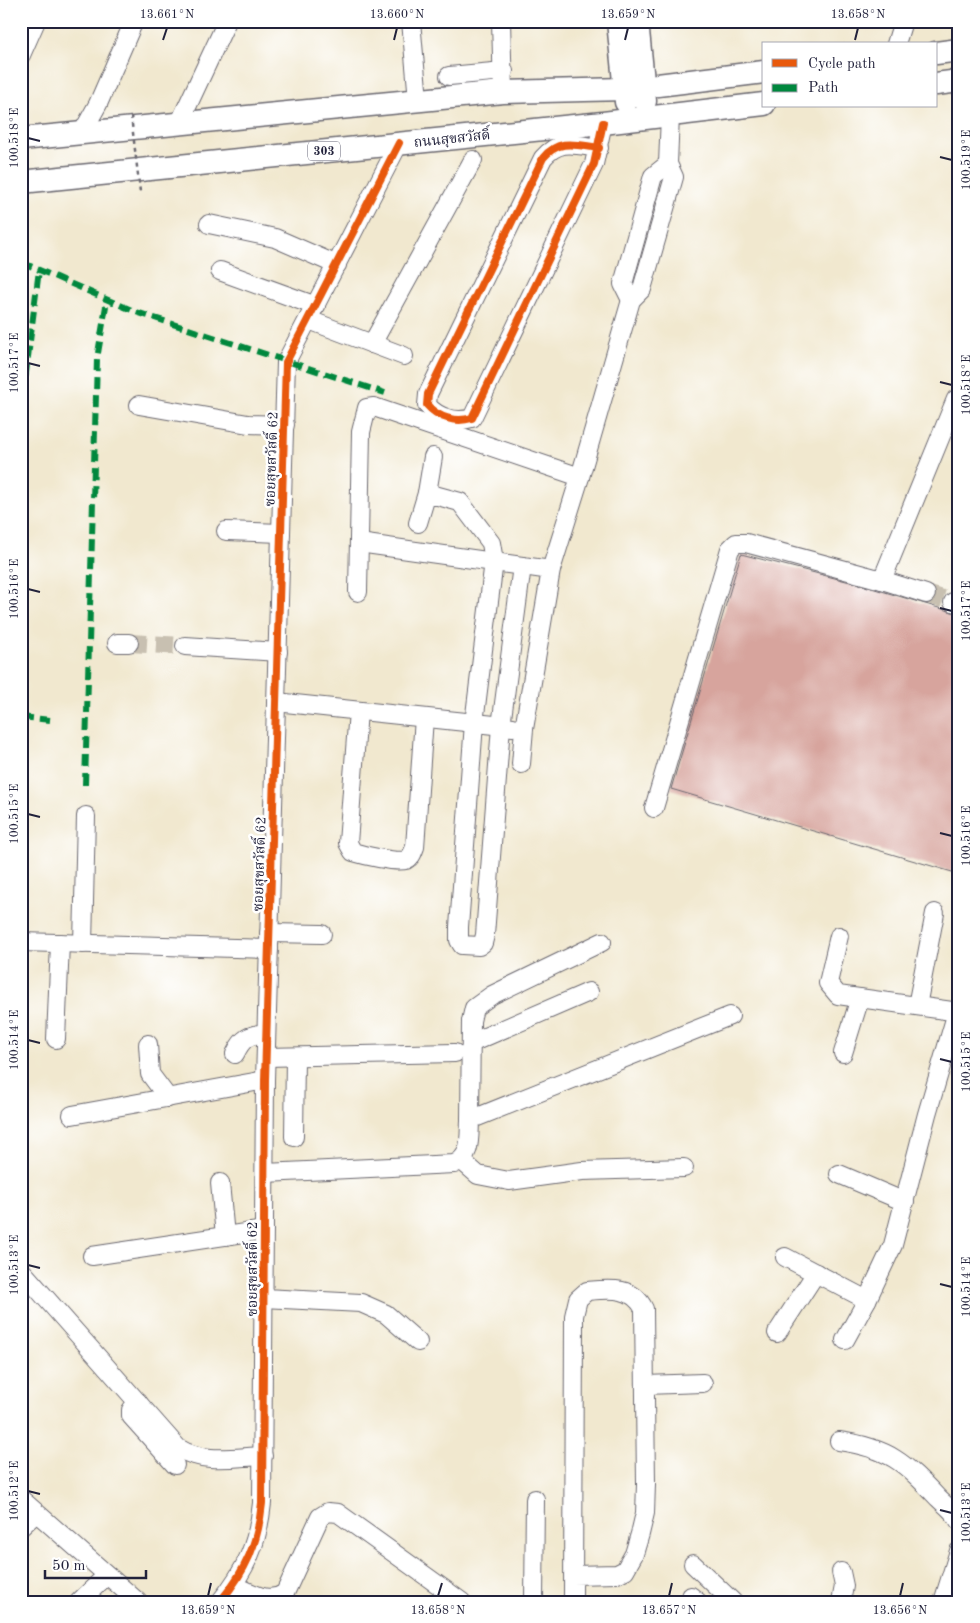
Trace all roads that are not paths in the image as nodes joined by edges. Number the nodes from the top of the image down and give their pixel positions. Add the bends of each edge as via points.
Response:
1 (36, 21) edge
2 (134, 21) edge
3 (227, 21) edge
4 (411, 21) edge
5 (501, 21) edge
6 (618, 21) edge
7 (637, 21) edge
8 (903, 21) edge
9 (897, 42) edge
10 (959, 50) edge
11 (938, 53) edge
12 (21, 55) edge
13 (762, 72) edge
14 (449, 76) dead end
15 (503, 81) junction
16 (959, 82) edge
17 (938, 84) edge
18 (634, 87) junction
19 (418, 100) junction
20 (762, 104) edge
21 (670, 115) junction
22 (637, 119) junction
23 (603, 123) junction
24 (179, 124) junction
25 (82, 133) junction
26 (21, 139) edge
27 (398, 143) junction
28 (599, 148) junction
29 (473, 160) dead end
30 (21, 182) edge
31 (209, 224) dead end
32 (337, 265) junction
33 (220, 271) dead end
34 (313, 313) junction
35 (372, 344) junction
36 (404, 356) dead end
37 (956, 400) dead end
38 (139, 405) dead end
39 (285, 425) junction
40 (433, 457) dead end
41 (580, 477) junction
42 (427, 493) junction
43 (418, 523) dead end
44 (226, 531) dead end
45 (281, 533) junction
46 (359, 542) junction
47 (494, 562) junction
48 (522, 566) junction
49 (551, 570) junction
50 (882, 580) junction
51 (358, 592) dead end
52 (926, 594) tunnel mouth
53 (186, 646) tunnel mouth
54 (278, 652) junction
55 (276, 702) junction
56 (358, 711) junction
57 (424, 718) junction
58 (474, 723) junction
59 (502, 726) junction
60 (524, 729) junction
61 (521, 764) dead end
62 (654, 808) dead end
63 (86, 816) dead end
64 (935, 914) dead end
65 (322, 934) dead end
66 (839, 936) dead end
67 (269, 941) junction
68 (21, 942) edge
69 (602, 942) dead end
70 (60, 943) junction
71 (83, 944) junction
72 (589, 992) dead end
73 (860, 998) junction
74 (917, 1006) junction
75 (958, 1012) edge
76 (730, 1016) dead end
77 (266, 1032) junction
78 (56, 1039) dead end
79 (471, 1043) junction
80 (148, 1044) dead end
81 (455, 1053) dead end
82 (843, 1053) dead end
83 (235, 1054) dead end
84 (295, 1056) junction
85 (266, 1057) junction
86 (265, 1080) junction
87 (168, 1098) junction
88 (72, 1115) dead end
89 (470, 1120) junction
90 (294, 1137) dead end
91 (462, 1161) junction
92 (684, 1168) dead end
93 (265, 1173) junction
94 (839, 1174) dead end
95 (220, 1183) dead end
96 (906, 1202) junction
97 (264, 1230) junction
98 (225, 1236) junction
99 (92, 1256) dead end
100 (785, 1257) dead end
101 (21, 1270) edge
102 (816, 1273) junction
103 (264, 1298) junction
104 (867, 1300) junction
105 (777, 1333) dead end
106 (844, 1340) dead end
107 (418, 1342) dead end
108 (703, 1383) dead end
109 (645, 1385) junction
110 (138, 1402) junction
111 (839, 1440) dead end
112 (263, 1456) junction
113 (175, 1465) dead end
114 (21, 1499) edge
115 (535, 1499) dead end
116 (36, 1513) junction
117 (959, 1521) edge
118 (21, 1528) edge
119 (959, 1551) edge
120 (693, 1564) dead end
121 (841, 1572) dead end
122 (107, 1575) junction
123 (573, 1576) junction
124 (234, 1585) junction
125 (79, 1602) edge
126 (138, 1602) edge
127 (220, 1602) edge
128 (462, 1602) edge
129 (534, 1602) edge
130 (573, 1602) edge
131 (733, 1602) edge
132 (840, 1602) edge
133 (942, 1602) edge

1 - 12 street
2 - 25 street
3 - 24 street
4 - 19 street
5 - 15 street
6 - 18 main road
7 - 18 main road
8 - 9 street
10 - 11 main road
13 - 18 main road
14 - 15 street
15 - 18 main road
15 - 19 main road
16 - 17 main road
18 - 22 main road
19 - 24 main road
20 - 21 main road, ถนนสุขสวัสดิ์ / 303
21 - 22 main road, ถนนสุขสวัสดิ์ / 303
21 - 41 street via 668,164 674,177 642,289 631,300
22 - 23 main road, ถนนสุขสวัสดิ์ / 303
23 - 27 main road, ถนนสุขสวัสดิ์ / 303
23 - 28 street
24 - 25 main road
25 - 26 main road
27 - 30 main road, ถนนสุขสวัสดิ์ / 303
27 - 32 street, ซอยสุขสวัสดิ์ 62
28 - 28 street via 568,144 555,146 543,158 428,394 427,405 433,412 454,420 472,418
29 - 35 street
31 - 32 street via 275,238
32 - 34 street, ซอยสุขสวัสดิ์ 62
33 - 34 street
34 - 35 street
34 - 39 street, ซอยสุขสวัสดิ์ 62 via 286,362
35 - 36 street
37 - 50 street
38 - 39 street via 248,424
39 - 45 street, ซอยสุขสวัสดิ์ 62
40 - 42 street
41 - 46 street via 374,407 367,408 361,432
41 - 49 street
42 - 43 street
42 - 47 street via 460,502 491,543
44 - 45 street
45 - 54 street, ซอยสุขสวัสดิ์ 62
46 - 47 street
46 - 51 street
47 - 48 street
47 - 58 street
48 - 49 street
48 - 59 street
49 - 60 street
50 - 52 street
50 - 62 street via 736,543 725,561
53 - 54 street
54 - 55 street, ซอยสุขสวัสดิ์ 62
55 - 56 street
55 - 67 street, ซอยสุขสวัสดิ์ 62
56 - 57 street
56 - 57 street via 348,843 353,852 404,861 415,847
57 - 58 street
58 - 59 street
58 - 59 street via 458,934 462,945 468,946 480,946 485,934
59 - 60 street
60 - 61 street
63 - 71 street
64 - 74 street
65 - 67 street
66 - 73 street via 828,983 838,994
67 - 71 street
67 - 77 street, ซอยสุขสวัสดิ์ 62
68 - 70 street
69 - 79 street via 480,1003 474,1008
70 - 71 street
70 - 78 street
72 - 79 street
73 - 74 street
73 - 82 street
74 - 75 street
75 - 96 street via 927,1114
76 - 89 street
77 - 83 street via 249,1034
77 - 85 street, ซอยสุขสวัสดิ์ 62
79 - 89 street
80 - 87 street via 150,1074
81 - 84 street
84 - 85 street
84 - 90 street
85 - 86 street, ซอยสุขสวัสดิ์ 62
86 - 87 street
86 - 93 street, ซอยสุขสวัสดิ์ 62
87 - 88 street
89 - 91 street via 467,1154
91 - 92 street via 478,1175 509,1181 582,1171
91 - 93 street via 454,1164
93 - 97 street, ซอยสุขสวัสดิ์ 62
94 - 96 street
95 - 98 street
96 - 104 street via 893,1245
97 - 98 street
97 - 103 street, ซอยสุขสวัสดิ์ 62
98 - 99 street
100 - 102 street
101 - 110 street
102 - 104 street
102 - 105 street
103 - 107 street via 361,1303 386,1314
103 - 112 street, ซอยสุขสวัสดิ์ 62
104 - 106 street
108 - 109 street
109 - 123 street via 645,1513 634,1554 625,1570 617,1574
109 - 123 street via 644,1309 639,1298 629,1292 587,1291 578,1299 574,1316
110 - 112 street via 178,1448 189,1455 203,1459
110 - 113 street via 131,1410 131,1416
111 - 117 street via 882,1451 898,1460 912,1470
112 - 124 street, ซอยสุขสวัสดิ์ 62 via 260,1527 250,1557
114 - 116 street
115 - 129 street
116 - 118 street
116 - 122 street
119 - 133 street
120 - 131 street
121 - 132 street via 844,1586
122 - 125 street
122 - 126 street
123 - 130 street
124 - 127 street, ซอยสุขสวัสดิ์ 62
124 - 128 street via 263,1598 276,1598 285,1593 320,1517 328,1512 338,1513

